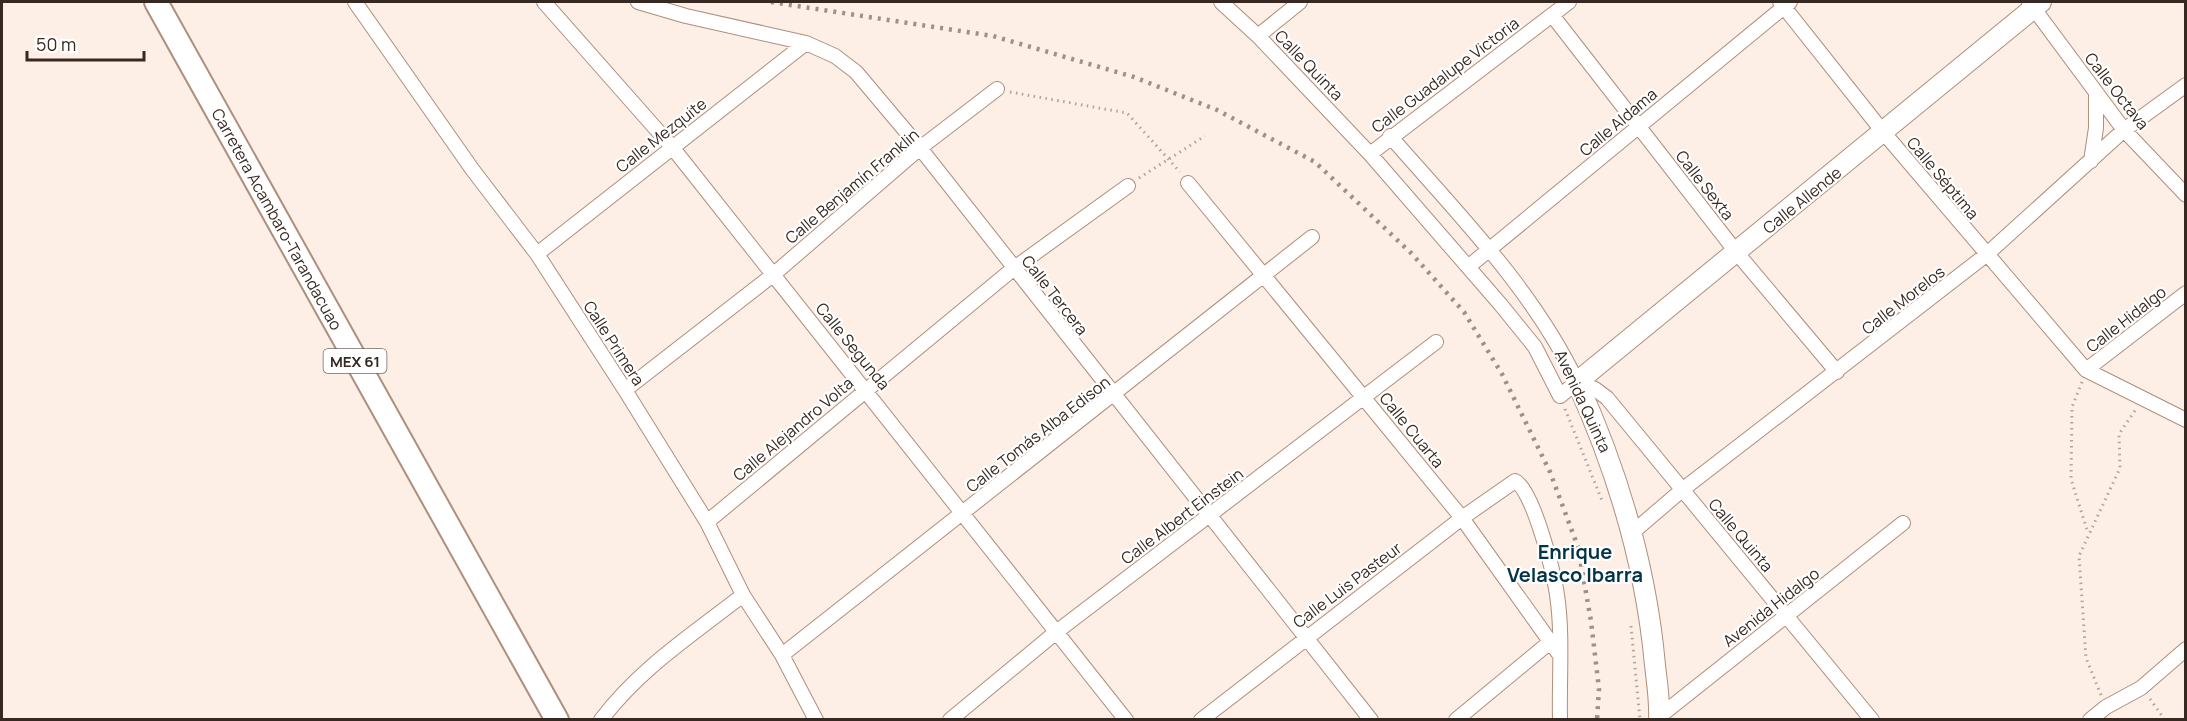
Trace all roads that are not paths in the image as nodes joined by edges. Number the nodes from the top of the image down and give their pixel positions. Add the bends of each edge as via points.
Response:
1 (156, 2) edge
2 (355, 2) edge
3 (544, 2) edge
4 (638, 2) edge
5 (1221, 2) edge
6 (1300, 2) edge
7 (1569, 2) edge
8 (1784, 3) edge
9 (2035, 4) edge
10 (1552, 15) junction
11 (1258, 36) junction
12 (806, 43) junction
13 (2186, 85) edge
14 (997, 89) road end
15 (2096, 92) junction
16 (1638, 127) junction
17 (2124, 130) junction
18 (1884, 132) junction
19 (1390, 136) junction
20 (672, 147) junction
21 (920, 148) junction
22 (1370, 154) junction
23 (2091, 160) junction
24 (1188, 183) road end
25 (1128, 186) road end
26 (2186, 195) edge
27 (1312, 237) dead end
28 (1489, 250) junction
29 (1737, 253) junction
30 (537, 254) junction
31 (1986, 255) junction
32 (1468, 267) junction
33 (1013, 269) junction
34 (774, 274) junction
35 (1265, 276) junction
36 (2186, 292) edge
37 (1436, 342) dead end
38 (2086, 370) junction
39 (1837, 372) junction
40 (1577, 382) junction
41 (866, 389) junction
42 (625, 390) junction
43 (1113, 396) junction
44 (1560, 396) joint
45 (1365, 398) junction
46 (2186, 420) edge
47 (1682, 490) junction
48 (964, 513) junction
49 (1208, 516) junction
50 (1462, 518) junction
51 (707, 522) junction
52 (1903, 523) dead end
53 (1633, 532) junction
54 (743, 595) junction
55 (1787, 615) junction
56 (1055, 633) junction
57 (1306, 637) junction
58 (1550, 642) junction
59 (2186, 649) edge
60 (1559, 654) junction
61 (782, 655) junction
62 (1660, 718) edge
63 (557, 720) edge
64 (601, 720) edge
65 (816, 720) edge
66 (950, 720) edge
67 (1126, 720) edge
68 (1201, 720) edge
69 (1371, 720) edge
70 (1456, 720) edge
71 (1560, 720) edge
72 (1872, 720) edge
73 (2090, 720) edge

1 - 63 main road, Carretera Acambaro-Tarandacuao / MEX 61
2 - 30 street, Calle Primera
3 - 20 street, Calle Segunda
4 - 12 street, Calle Tercera
5 - 11 street, Calle Quinta
6 - 11 street
7 - 10 street, Calle Guadalupe Victoria
8 - 16 street, Calle Aldama
8 - 18 street, Calle Séptima
9 - 15 street, Calle Octava
9 - 18 street, Calle Allende
10 - 16 street, Calle Sexta
10 - 19 street, Calle Guadalupe Victoria
11 - 22 street, Calle Quinta
12 - 20 street, Calle Mezquite
12 - 21 street, Calle Tercera via 835,56 856,72
13 - 17 street, Calle Morelos
14 - 21 street, Calle Benjamín Franklin
15 - 17 street, Calle Octava
15 - 23 street
16 - 28 street, Calle Aldama
16 - 29 street, Calle Sexta
17 - 23 street, Calle Morelos
17 - 26 street, Calle Octava
18 - 29 street, Calle Allende
18 - 31 street, Calle Séptima
19 - 22 street, Calle Guadalupe Victoria
19 - 28 street, Avenida Quinta
20 - 30 street, Calle Mezquite
20 - 34 street, Calle Segunda
21 - 33 street, Calle Tercera
21 - 34 street, Calle Benjamín Franklin
22 - 32 street, Avenida Quinta
23 - 31 street, Calle Morelos
24 - 35 street, Calle Cuarta
25 - 33 street, Calle Alejandro Volta
27 - 35 street, Calle Tomás Alba Edison
28 - 32 street, Calle Aldama
28 - 40 street, Avenida Quinta via 1538,314
29 - 39 street, Calle Sexta
29 - 40 street, Calle Allende
30 - 42 street, Calle Primera
31 - 38 street, Calle Séptima
31 - 39 street, Calle Morelos
32 - 44 street, Avenida Quinta via 1535,347
33 - 41 street, Calle Alejandro Volta
33 - 43 street, Calle Tercera
34 - 41 street, Calle Segunda
34 - 42 street, Calle Benjamín Franklin
35 - 43 street, Calle Tomás Alba Edison
35 - 45 street, Calle Cuarta
36 - 38 street, Calle Hidalgo
37 - 45 street, Calle Albert Einstein
38 - 46 street
39 - 47 street, Calle Morelos
40 - 44 street, Calle Allende
40 - 47 street, Calle Quinta via 1607,398
40 - 53 street, Avenida Quinta via 1605,446
41 - 48 street, Calle Segunda
41 - 51 street, Calle Alejandro Volta
42 - 51 street, Calle Primera
43 - 48 street, Calle Tomás Alba Edison
43 - 49 street, Calle Tercera
45 - 49 street, Calle Albert Einstein
45 - 50 street, Calle Cuarta
47 - 53 street, Calle Morelos
47 - 55 street, Calle Quinta
48 - 56 street, Calle Segunda
48 - 61 street, Calle Tomás Alba Edison
49 - 56 street, Calle Albert Einstein
49 - 57 street, Calle Tercera
50 - 57 street, Calle Luis Pasteur
50 - 58 street, Calle Cuarta
50 - 60 street, Calle Luis Pasteur via 1515,481 1524,489 1539,526 1557,596
51 - 54 street, Calle Primera
52 - 55 street, Avenida Hidalgo
53 - 62 street, Avenida Quinta via 1652,624
54 - 61 street, Calle Primera
54 - 64 street via 654,663 621,693
55 - 62 street, Avenida Hidalgo
55 - 72 street, Calle Quinta
56 - 66 street, Calle Albert Einstein
56 - 67 street, Calle Segunda
57 - 68 street, Calle Luis Pasteur
57 - 69 street, Calle Tercera
58 - 60 street, Calle Cuarta
58 - 70 street
59 - 73 street via 2141,688
60 - 71 street
61 - 65 street, Calle Primera

